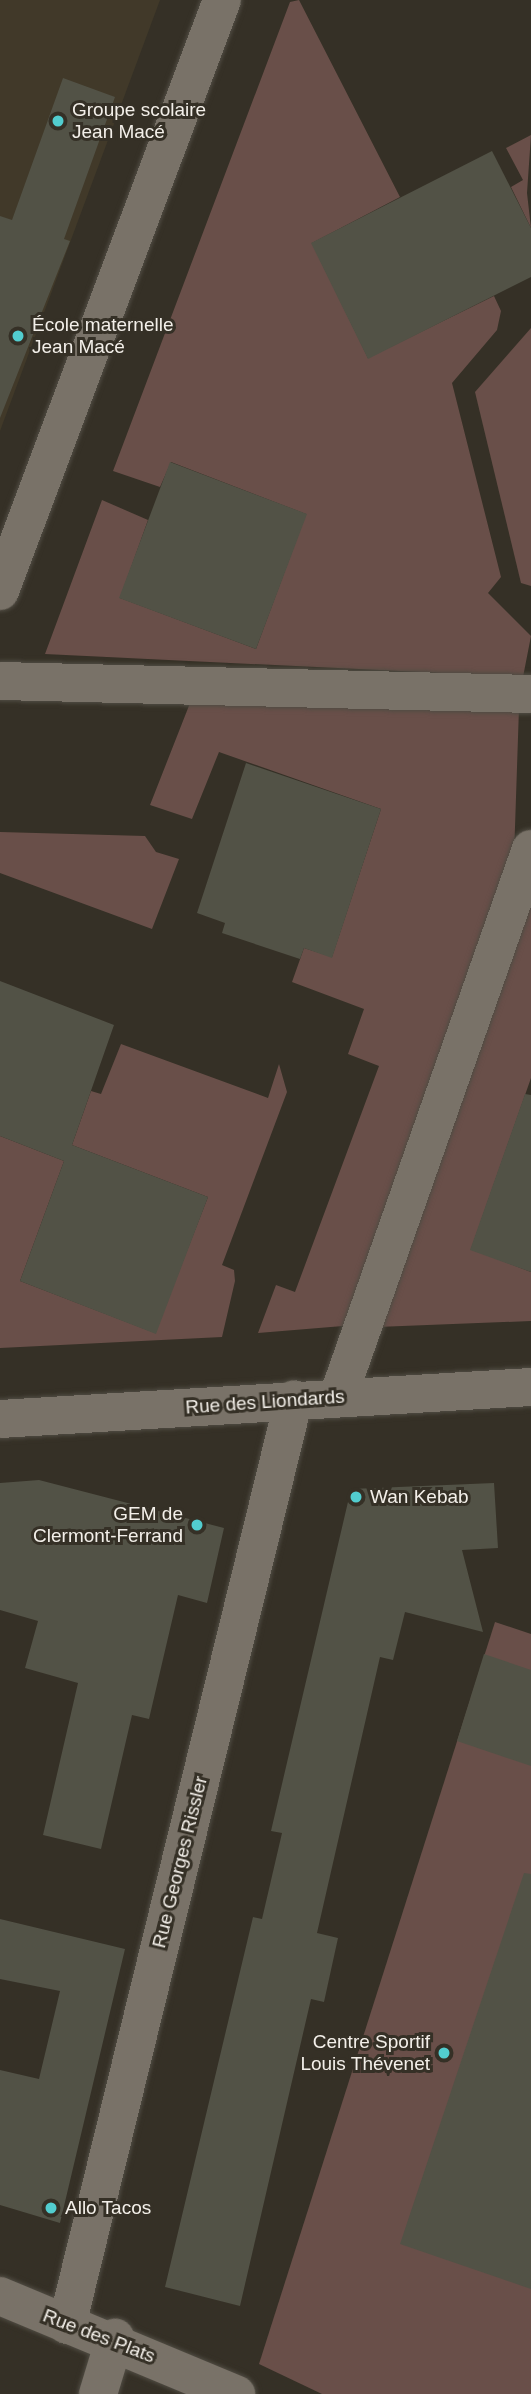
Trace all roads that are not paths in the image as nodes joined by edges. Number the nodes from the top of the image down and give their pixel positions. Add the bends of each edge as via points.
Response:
1 (222, 0) edge
2 (0, 591) edge
3 (0, 681) edge
4 (531, 694) edge
5 (531, 849) edge
6 (531, 1387) edge
7 (338, 1397) junction
8 (294, 1399) junction
9 (0, 1419) edge
10 (0, 2296) edge
11 (67, 2325) junction
12 (115, 2338) junction
13 (98, 2394) edge
14 (236, 2394) edge

1 - 2 street
3 - 4 street
5 - 7 street
6 - 7 street, Rue des Liondards
7 - 8 street, Rue des Liondards
8 - 9 street, Rue des Liondards
8 - 11 street, Rue Georges Rissler
10 - 11 street, Rue des Plats
11 - 12 street, Rue des Plats
12 - 13 street
12 - 14 street, Rue des Plats

